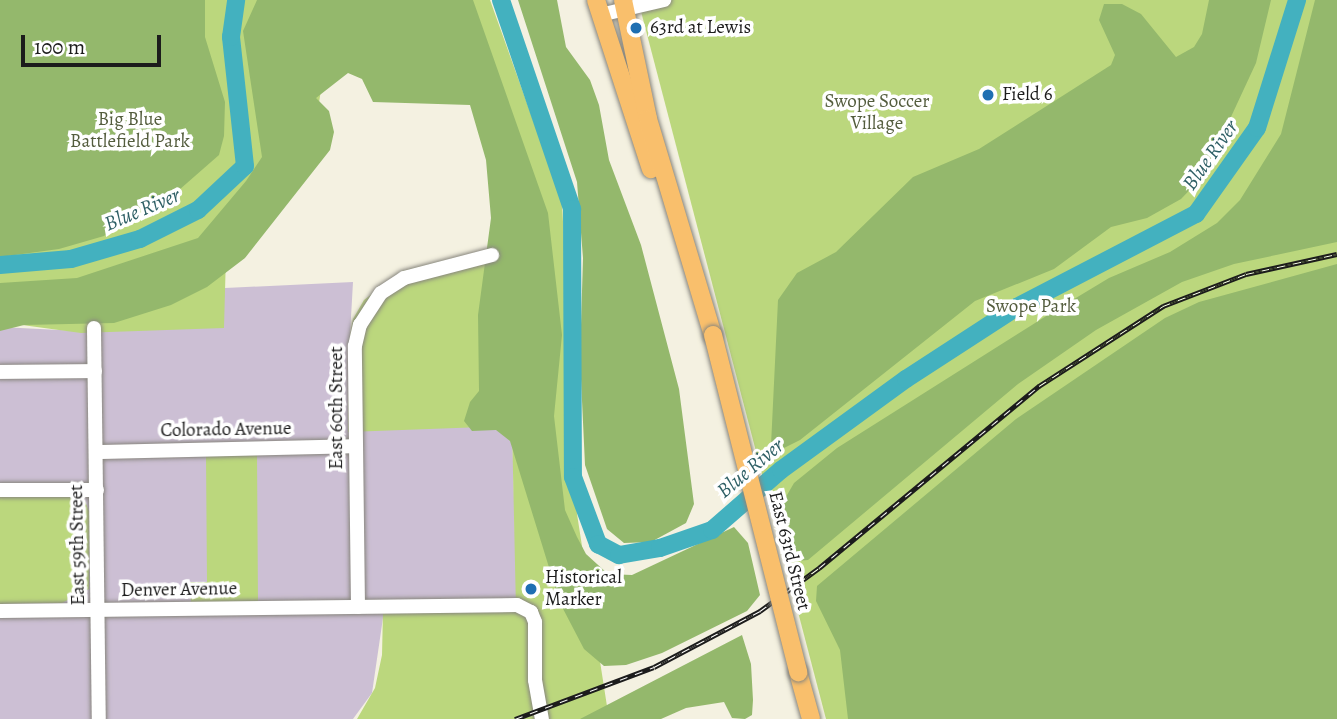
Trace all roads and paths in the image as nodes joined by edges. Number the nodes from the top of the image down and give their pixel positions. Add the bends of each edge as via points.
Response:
1 (664, 0) edge
2 (624, 5) edge
3 (598, 7) edge
4 (682, 232) junction
5 (492, 255) dead end
6 (94, 328) dead end
7 (95, 371) junction
8 (0, 372) edge
9 (356, 446) junction
10 (97, 452) junction
11 (97, 490) junction
12 (0, 491) edge
13 (358, 607) junction
14 (98, 610) junction
15 (0, 611) edge
16 (798, 673) junction
17 (99, 719) edge
18 (542, 719) edge
19 (802, 719) edge
20 (811, 719) edge

1 - 2 street
2 - 3 street
2 - 4 main road, East 63rd Street via 648,119
3 - 4 main road, East 63rd Street via 653,174
4 - 16 main road, East 63rd Street, bridge via 713,335
5 - 9 street, East 60th Street via 404,278 370,306 355,346
6 - 7 street, East 59th Street
7 - 8 street
7 - 10 street, East 59th Street
9 - 10 street, Colorado Avenue
9 - 13 street, East 60th Street
10 - 11 street, East 59th Street
11 - 12 street
11 - 14 street, East 59th Street
13 - 14 street, Denver Avenue
13 - 18 street, Denver Avenue via 526,608 535,622 535,680
14 - 15 street, Denver Avenue
14 - 17 street, East 59th Street
16 - 19 main road
16 - 20 main road, East 63rd Street

